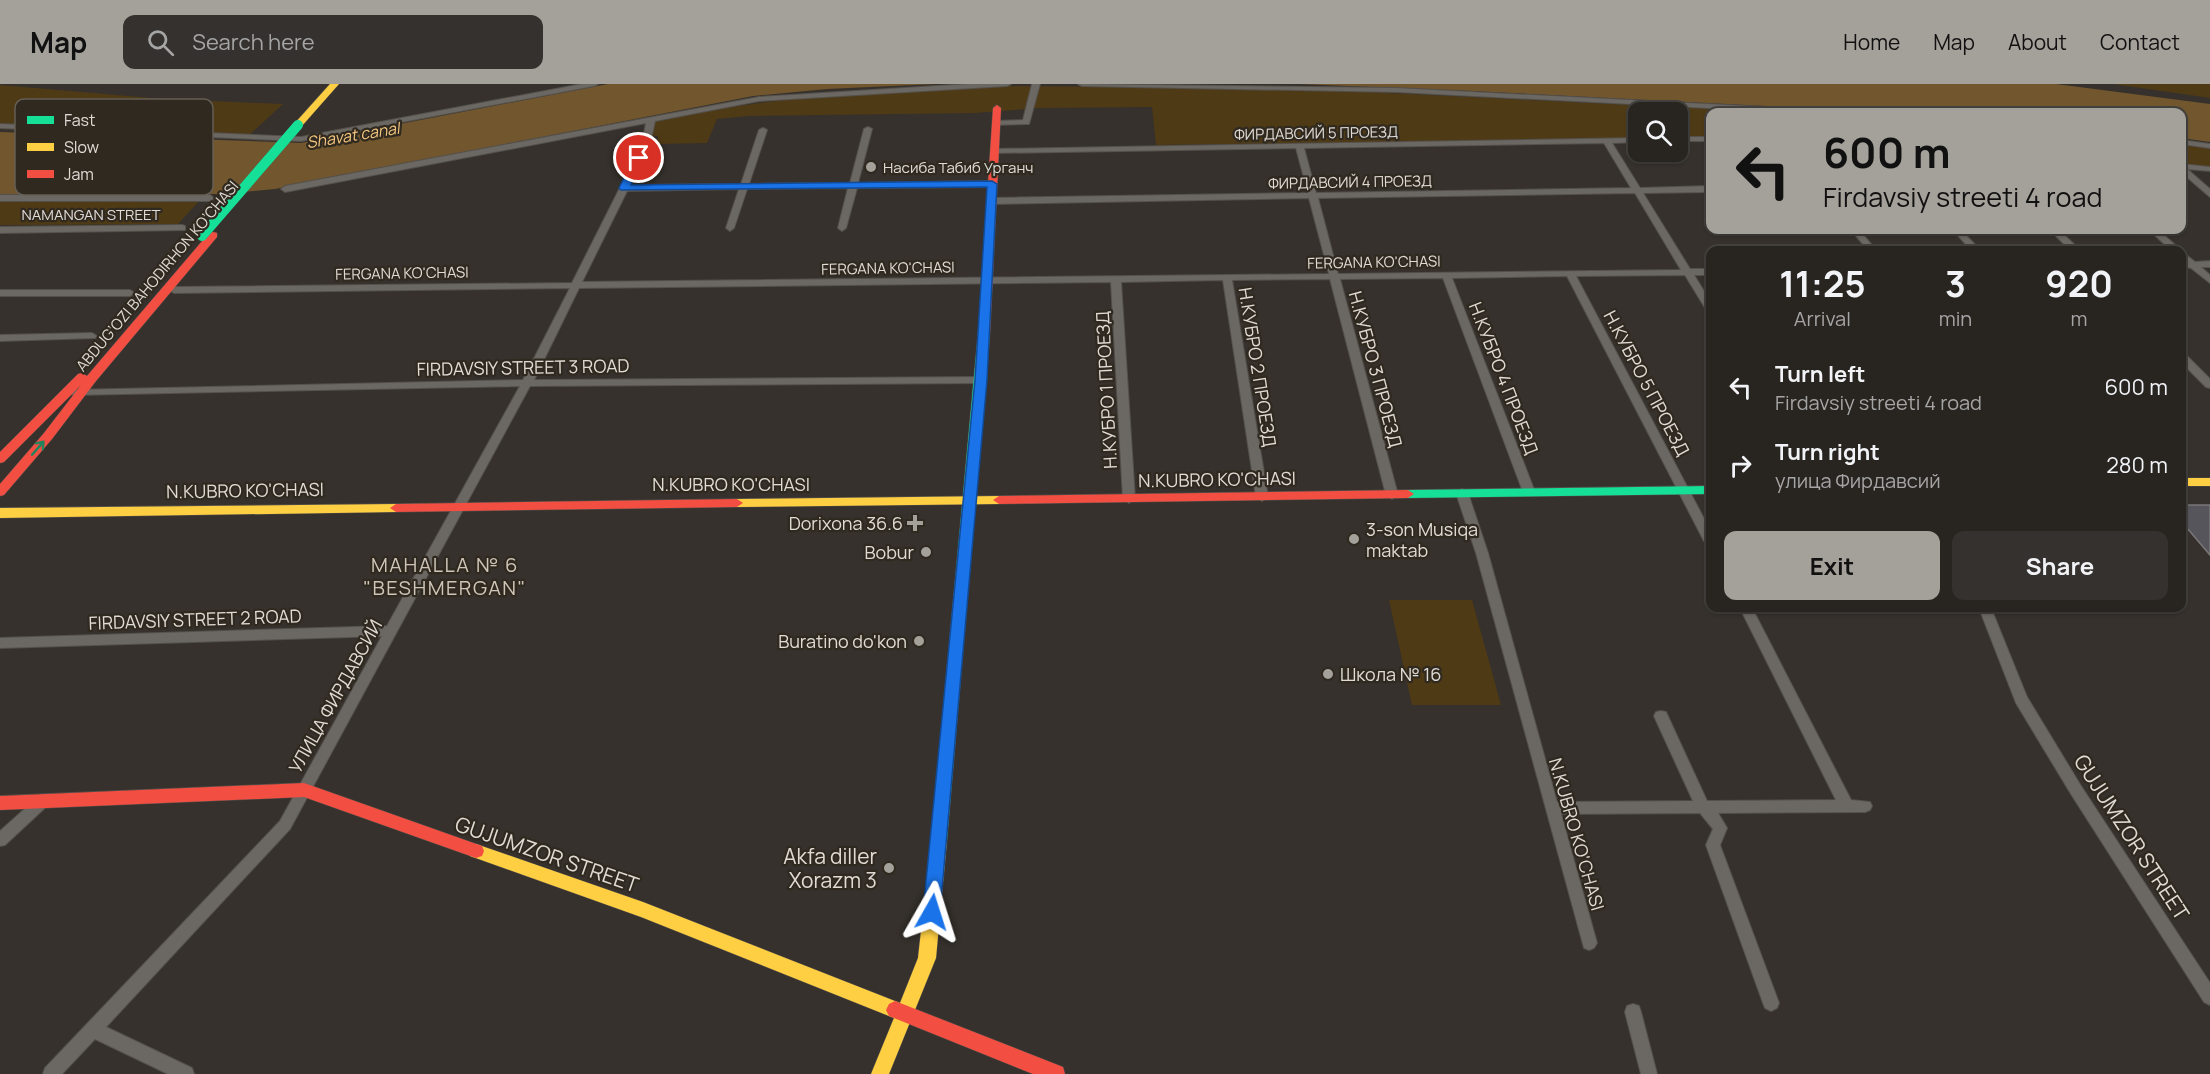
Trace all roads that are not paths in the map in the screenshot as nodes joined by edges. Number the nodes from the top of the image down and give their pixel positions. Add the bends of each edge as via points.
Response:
1 (335, 84) edge
2 (343, 84) edge
3 (594, 84) edge
4 (1007, 84) edge
5 (1036, 84) edge
6 (1082, 84) edge
7 (997, 108) dead end
8 (1745, 108) edge
9 (651, 119) junction
10 (996, 123) junction
11 (302, 125) junction
12 (0, 126) edge
13 (15, 127) edge
14 (868, 129) dead end
15 (763, 130) dead end
16 (213, 135) edge
17 (1688, 139) edge
18 (1706, 139) edge
19 (1628, 140) edge
20 (1607, 141) junction
21 (2186, 143) edge
22 (2210, 146) edge
23 (1300, 147) junction
24 (995, 151) junction
25 (2186, 167) edge
26 (2210, 169) edge
27 (2186, 172) edge
28 (992, 184) junction
29 (853, 186) junction
30 (745, 187) junction
31 (624, 188) junction
32 (285, 189) dead end
33 (1706, 189) edge
34 (1638, 190) junction
35 (2210, 194) edge
36 (1314, 196) junction
37 (0, 198) edge
38 (210, 198) dead end
39 (991, 201) junction
40 (182, 228) dead end
41 (730, 228) dead end
42 (842, 228) dead end
43 (0, 230) edge
44 (1858, 234) edge
45 (1961, 234) edge
46 (2058, 234) edge
47 (2158, 234) edge
48 (207, 236) junction
49 (1869, 246) edge
50 (1972, 246) edge
51 (2071, 246) edge
52 (2171, 246) edge
53 (2186, 259) edge
54 (2210, 264) edge
55 (2186, 265) edge
56 (2193, 265) junction
57 (1688, 272) junction
58 (1706, 272) edge
59 (1569, 274) junction
60 (1448, 276) junction
61 (1335, 277) junction
62 (1227, 279) junction
63 (1116, 280) junction
64 (2210, 280) edge
65 (987, 282) junction
66 (576, 286) junction
67 (174, 290) dead end
68 (0, 293) edge
69 (130, 293) dead end
70 (1706, 302) edge
71 (92, 336) dead end
72 (0, 338) edge
73 (2186, 361) edge
74 (981, 380) junction
75 (527, 383) junction
76 (2210, 385) edge
77 (66, 392) junction
78 (82, 392) junction
79 (0, 459) edge
80 (2186, 480) edge
81 (2210, 482) edge
82 (1684, 490) junction
83 (1706, 490) edge
84 (0, 492) edge
85 (1529, 492) junction
86 (1462, 494) junction
87 (1392, 495) junction
88 (1262, 497) junction
89 (1129, 499) junction
90 (969, 500) junction
91 (460, 505) junction
92 (0, 513) edge
93 (1706, 533) edge
94 (1748, 612) edge
95 (1987, 612) edge
96 (392, 631) junction
97 (0, 643) edge
98 (1661, 716) dead end
99 (304, 790) junction
100 (43, 801) junction
101 (0, 803) edge
102 (1846, 805) junction
103 (1702, 806) junction
104 (1865, 806) dead end
105 (1551, 808) junction
106 (0, 840) edge
107 (1589, 943) dead end
108 (2210, 997) edge
109 (1770, 1003) dead end
110 (1633, 1012) dead end
111 (906, 1014) junction
112 (92, 1029) junction
113 (51, 1074) edge
114 (186, 1074) edge
115 (880, 1074) edge
116 (1056, 1074) edge
117 (1648, 1074) edge

1 - 11 street, ABDUG’OZI BAHODIRHON KO’CHASI
2 - 11 street, ABDUG’OZI BAHODIRHON KO’CHASI
3 - 16 street via 301,139
4 - 9 street via 779,97
5 - 10 street via 1026,122
6 - 8 street via 1396,90
7 - 10 street
9 - 31 street, УЛИЦА ФИРДАВСИЙ via 646,144
9 - 32 street
10 - 24 street
11 - 48 street, ABDUG’OZI BAHODIRHON KO’CHASI, bridge
12 - 13 street
14 - 29 street
15 - 30 street
17 - 18 street
19 - 20 street, ФИРДАВСИЙ 5 ПРОЕЗД
20 - 23 street, ФИРДАВСИЙ 5 ПРОЕЗД
20 - 34 street
21 - 22 street
23 - 24 street, ФИРДАВСИЙ 5 ПРОЕЗД
23 - 36 street, Н.КУБРО 3 ПРОЕЗД
24 - 28 street
25 - 26 street
27 - 35 street
28 - 29 street
28 - 39 street
29 - 30 street
29 - 42 street
30 - 31 street
30 - 41 street
31 - 66 street, УЛИЦА ФИРДАВСИЙ
33 - 34 street, ФИРДАВСИЙ 4 ПРОЕЗД
34 - 36 street, ФИРДАВСИЙ 4 ПРОЕЗД
34 - 57 street
36 - 39 street, ФИРДАВСИЙ 4 ПРОЕЗД
36 - 61 street, Н.КУБРО 3 ПРОЕЗД
37 - 38 street
39 - 65 street
40 - 43 street, NAMANGAN STREET
44 - 49 street
45 - 50 street
46 - 51 street
47 - 52 street
48 - 77 street, ABDUG’OZI BAHODIRHON KO’CHASI
48 - 78 street, ABDUG’OZI BAHODIRHON KO’CHASI
53 - 56 street
54 - 56 street
55 - 56 street
56 - 64 street
57 - 58 street, FERGANA KO'CHASI
57 - 59 street, FERGANA KO'CHASI
57 - 70 street
59 - 60 street, FERGANA KO'CHASI
59 - 82 street, Н.КУБРО 5 ПРОЕЗД
60 - 61 street, FERGANA KO'CHASI
60 - 85 street, Н.КУБРО 4 ПРОЕЗД
61 - 62 street, FERGANA KO'CHASI
61 - 87 street, Н.КУБРО 3 ПРОЕЗД
62 - 63 street, FERGANA KO'CHASI
62 - 88 street, Н.КУБРО 2 ПРОЕЗД
63 - 65 street, FERGANA KO'CHASI
63 - 89 street, Н.КУБРО 1 ПРОЕЗД
65 - 66 street, FERGANA KO'CHASI
65 - 74 street
66 - 67 street, FERGANA KO'CHASI
66 - 75 street, УЛИЦА ФИРДАВСИЙ
68 - 69 street
71 - 72 street
73 - 76 street
74 - 75 street, FIRDAVSIY STREET 3 ROAD
74 - 90 street
75 - 78 street, FIRDAVSIY STREET 3 ROAD
75 - 91 street, УЛИЦА ФИРДАВСИЙ
77 - 78 street, FIRDAVSIY STREET 3 ROAD
77 - 79 street, ABDUG’OZI BAHODIRHON KO’CHASI
84 -> 78 street, ABDUG’OZI BAHODIRHON KO’CHASI
80 - 81 street
82 - 83 street, N.KUBRO KO'CHASI
82 - 85 street, N.KUBRO KO'CHASI
82 - 93 street, Н.КУБРО 5 ПРОЕЗД
85 - 86 street, N.KUBRO KO'CHASI
86 - 87 street, N.KUBRO KO'CHASI
86 - 105 street, N.KUBRO KO'CHASI via 1482,553
87 - 88 street, N.KUBRO KO'CHASI
88 - 89 street, N.KUBRO KO'CHASI
89 - 90 street, N.KUBRO KO'CHASI
90 - 91 street, N.KUBRO KO'CHASI
90 - 111 street via 927,958
91 - 92 street, N.KUBRO KO'CHASI
91 - 96 street, УЛИЦА ФИРДАВСИЙ
94 - 102 street
95 - 108 street, GUJUMZOR STREET via 2021,699
96 - 97 street, FIRDAVSIY STREET 2 ROAD
96 - 99 street, УЛИЦА ФИРДАВСИЙ
98 - 103 street
99 - 100 street, GUJUMZOR STREET
99 - 111 street, GUJUMZOR STREET via 643,910
99 - 112 street, УЛИЦА ФИРДАВСИЙ via 285,825
100 - 101 street, GUJUMZOR STREET
100 - 106 street
102 - 103 street
102 - 104 street
103 - 105 street
103 - 109 street via 1720,828 1713,846
105 - 107 street, N.KUBRO KO'CHASI
110 - 117 street
111 - 115 street
111 - 116 street, GUJUMZOR STREET
112 - 113 street, УЛИЦА ФИРДАВСИЙ
112 - 114 street

